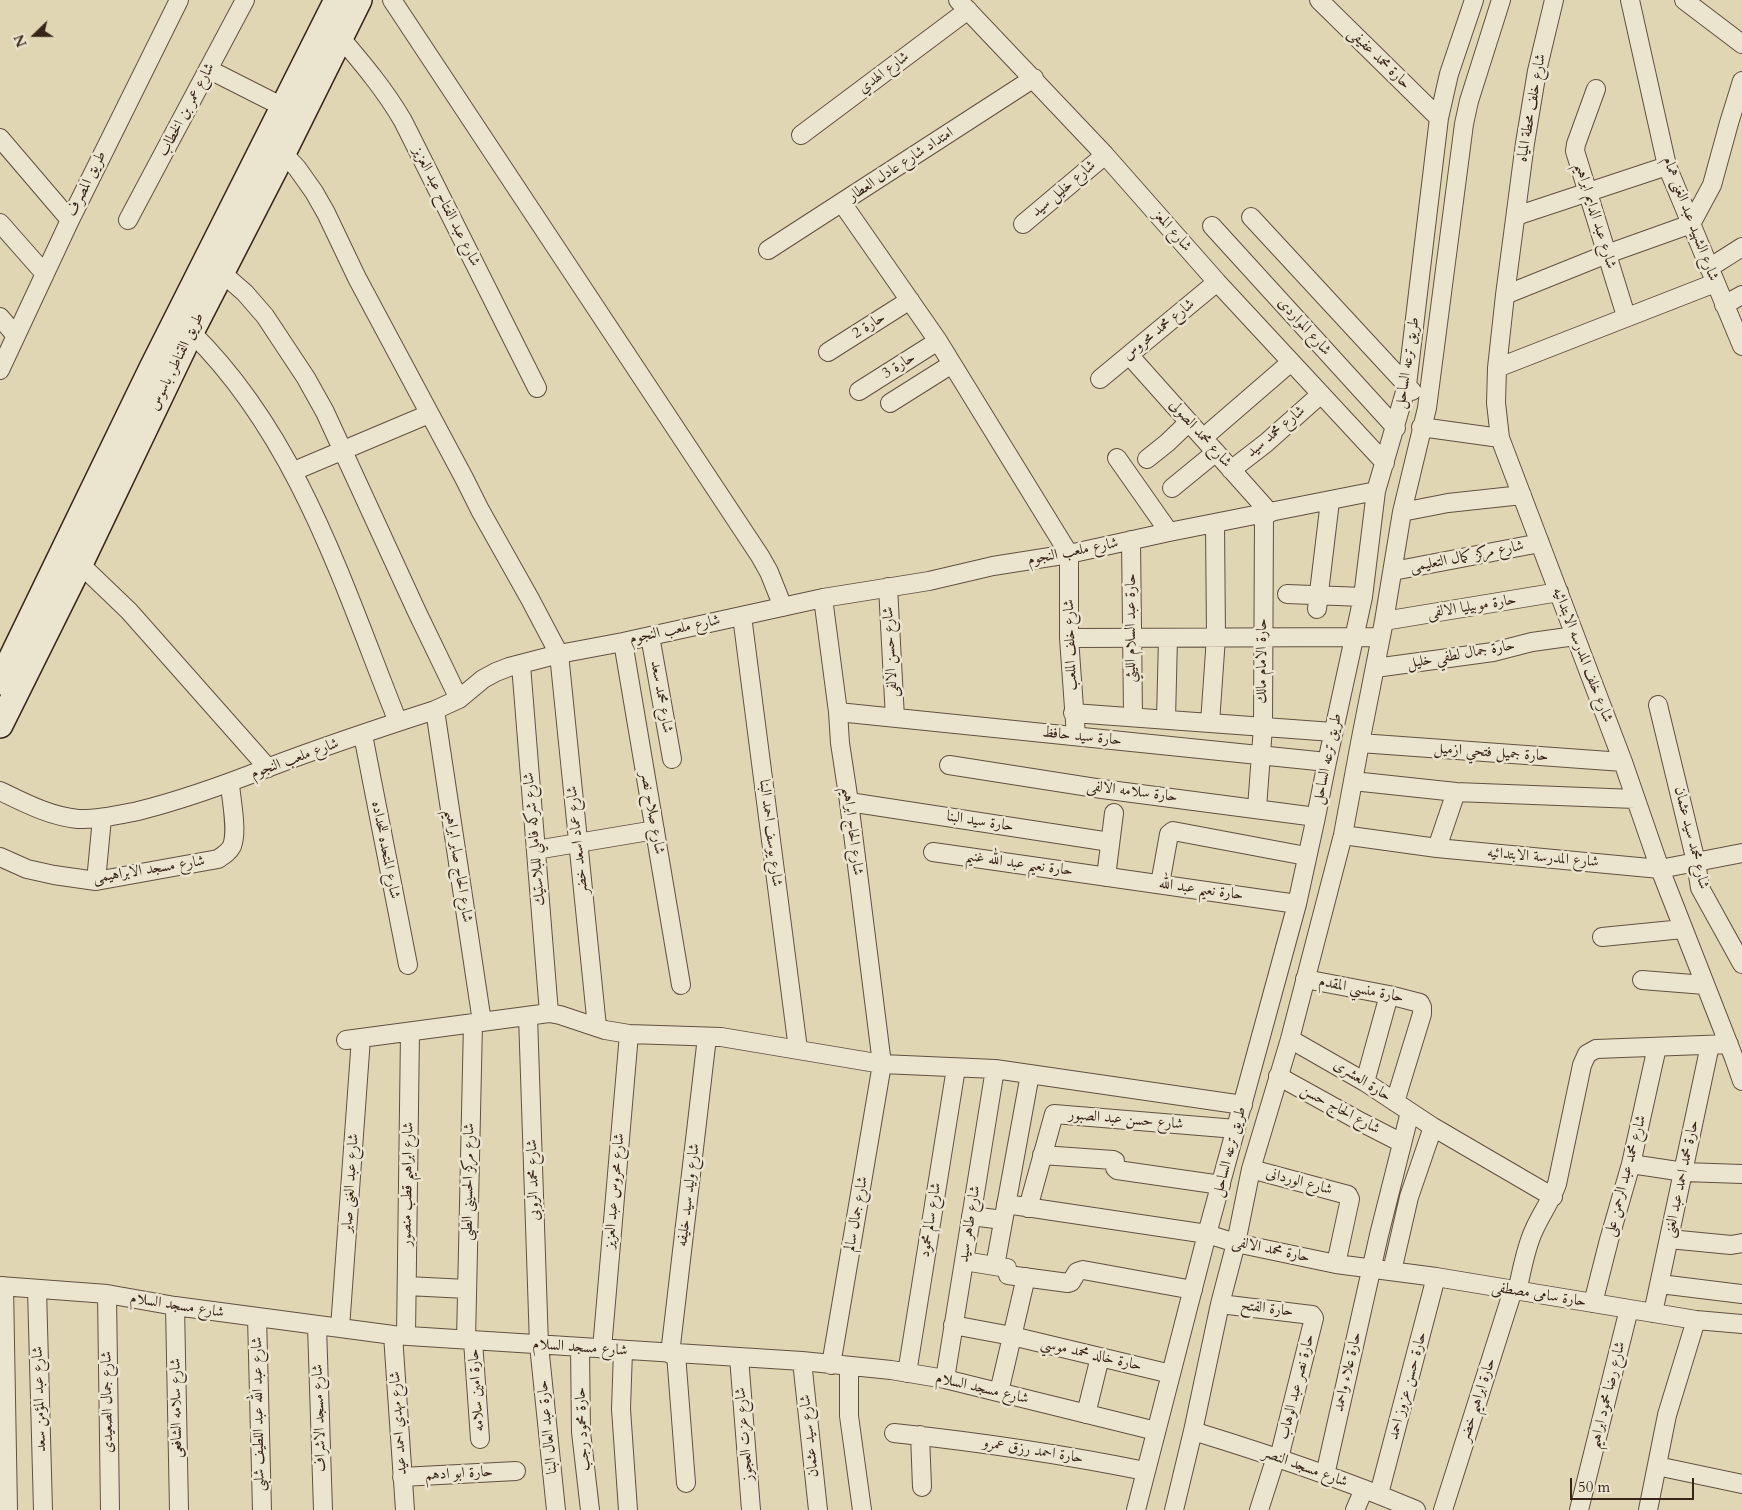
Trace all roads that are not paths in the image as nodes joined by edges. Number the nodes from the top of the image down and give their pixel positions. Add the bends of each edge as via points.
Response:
1 (179, 0) edge
2 (245, 0) edge
3 (337, 0) edge
4 (359, 0) edge
5 (392, 0) edge
6 (1318, 0) edge
7 (1474, 0) edge
8 (1501, 0) edge
9 (1554, 0) edge
10 (1630, 0) edge
11 (1684, 0) edge
12 (963, 5) edge
13 (340, 37) junction
14 (1742, 44) edge
15 (208, 69) junction
16 (1034, 78) junction
17 (1742, 82) edge
18 (1596, 89) dead end
19 (283, 107) junction
20 (1439, 118) junction
21 (1735, 127) edge
22 (801, 135) dead end
23 (0, 138) edge
24 (284, 153) junction
25 (1106, 155) junction
26 (1667, 166) junction
27 (1588, 193) junction
28 (842, 203) junction
29 (1516, 216) junction
30 (1251, 217) dead end
31 (70, 220) junction
32 (128, 220) dead end
33 (0, 223) edge
34 (1023, 224) dead end
35 (1691, 224) junction
36 (1212, 226) dead end
37 (1742, 247) edge
38 (768, 250) dead end
39 (1607, 254) junction
40 (221, 272) junction
41 (45, 274) junction
42 (1712, 275) junction
43 (1218, 282) junction
44 (1505, 295) junction
45 (1742, 295) edge
46 (910, 300) junction
47 (1724, 306) junction
48 (1626, 316) junction
49 (0, 317) edge
50 (191, 332) junction
51 (16, 336) junction
52 (938, 341) junction
53 (1742, 344) edge
54 (828, 352) dead end
55 (1129, 354) junction
56 (1291, 362) junction
57 (952, 364) junction
58 (1497, 368) junction
59 (0, 370) edge
60 (1100, 379) dead end
61 (1407, 385) junction
62 (537, 388) dead end
63 (859, 391) dead end
64 (1321, 394) junction
65 (890, 403) dead end
66 (1427, 408) junction
67 (429, 414) junction
68 (1189, 422) junction
69 (1421, 427) junction
70 (1396, 428) junction
71 (1203, 438) junction
72 (1500, 438) junction
73 (344, 450) junction
74 (1216, 452) junction
75 (1117, 458) dead end
76 (1147, 459) dead end
77 (1385, 463) junction
78 (1231, 470) junction
79 (294, 471) junction
80 (1172, 488) dead end
81 (1376, 492) junction
82 (1522, 495) junction
83 (1330, 501) junction
84 (1402, 512) junction
85 (1267, 514) junction
86 (1215, 523) junction
87 (1169, 532) junction
88 (1132, 540) junction
89 (1540, 543) junction
90 (1069, 554) junction
91 (80, 564) junction
92 (1393, 571) junction
93 (888, 587) junction
94 (1559, 592) junction
95 (1287, 594) dead end
96 (1363, 597) junction
97 (824, 598) junction
98 (1317, 602) junction
99 (782, 607) junction
100 (742, 616) junction
101 (1383, 629) junction
102 (650, 636) junction
103 (1575, 636) junction
104 (1216, 637) junction
105 (1264, 637) junction
106 (1354, 637) junction
107 (1069, 638) junction
108 (1132, 638) junction
109 (1168, 638) junction
110 (622, 642) junction
111 (558, 654) junction
112 (521, 665) junction
113 (1375, 668) junction
114 (0, 682) edge
115 (459, 699) junction
116 (1658, 705) dead end
117 (435, 710) junction
118 (838, 712) junction
119 (1073, 712) junction
120 (1133, 716) junction
121 (895, 718) junction
122 (1166, 719) junction
123 (398, 722) junction
124 (1210, 723) junction
125 (0, 726) edge
126 (1263, 727) junction
127 (1333, 732) junction
128 (363, 735) junction
129 (1076, 736) junction
130 (1360, 743) junction
131 (1261, 755) junction
132 (672, 758) dead end
133 (1326, 762) junction
134 (1623, 762) junction
135 (949, 765) dead end
136 (268, 768) junction
137 (1353, 781) junction
138 (230, 783) junction
139 (0, 791) edge
140 (1456, 792) junction
141 (1636, 799) junction
142 (849, 802) junction
143 (1257, 808) junction
144 (1114, 813) dead end
145 (1316, 817) junction
146 (102, 818) junction
147 (654, 830) junction
148 (1343, 835) junction
149 (1110, 842) junction
150 (578, 843) junction
151 (1438, 848) junction
152 (536, 850) junction
153 (933, 852) dead end
154 (1742, 854) edge
155 (1306, 856) junction
156 (0, 857) edge
157 (1696, 862) junction
158 (1660, 869) junction
159 (1106, 877) junction
160 (96, 881) junction
161 (1160, 884) junction
162 (1297, 904) junction
163 (1683, 929) junction
164 (1602, 937) dead end
165 (1740, 954) edge
166 (408, 965) dead end
167 (1305, 980) junction
168 (1642, 980) dead end
169 (681, 985) dead end
170 (1705, 985) junction
171 (1390, 995) junction
172 (549, 1013) junction
173 (528, 1016) junction
174 (477, 1023) junction
175 (597, 1027) junction
176 (410, 1032) junction
177 (629, 1034) junction
178 (707, 1037) junction
179 (1290, 1039) junction
180 (1710, 1045) junction
181 (1657, 1047) junction
182 (798, 1050) junction
183 (1735, 1052) edge
184 (882, 1064) junction
185 (956, 1068) junction
186 (995, 1069) junction
187 (1030, 1074) junction
188 (1278, 1076) junction
189 (1742, 1081) edge
190 (1365, 1082) junction
191 (1395, 1102) junction
192 (1243, 1105) junction
193 (1410, 1112) junction
194 (1433, 1127) junction
195 (1236, 1129) junction
196 (1402, 1143) junction
197 (1042, 1155) junction
198 (1631, 1164) junction
199 (1251, 1169) junction
200 (1684, 1172) junction
201 (1742, 1174) edge
202 (1221, 1185) junction
203 (1553, 1197) junction
204 (1028, 1208) junction
205 (1004, 1212) junction
206 (971, 1216) junction
207 (1207, 1234) junction
208 (1670, 1239) junction
209 (1236, 1243) junction
210 (1742, 1243) edge
211 (964, 1261) junction
212 (1336, 1264) junction
213 (995, 1266) junction
214 (1372, 1268) junction
215 (1392, 1271) junction
216 (1026, 1277) junction
217 (1436, 1277) junction
218 (1660, 1284) junction
219 (2, 1286) edge
220 (406, 1286) junction
221 (37, 1289) junction
222 (467, 1289) junction
223 (1192, 1290) junction
224 (1515, 1291) junction
225 (107, 1294) junction
226 (1742, 1294) edge
227 (1593, 1303) junction
228 (1220, 1304) junction
229 (175, 1306) junction
230 (1629, 1309) junction
231 (1654, 1313) junction
232 (1313, 1316) joint
233 (257, 1317) junction
234 (1696, 1320) junction
235 (1742, 1324) edge
236 (954, 1325) junction
237 (317, 1326) junction
238 (340, 1328) junction
239 (399, 1336) junction
240 (1012, 1336) junction
241 (470, 1340) junction
242 (539, 1345) junction
243 (580, 1348) junction
244 (602, 1349) junction
245 (623, 1350) junction
246 (674, 1354) junction
247 (739, 1357) junction
248 (1100, 1357) junction
249 (802, 1361) junction
250 (831, 1364) junction
251 (849, 1366) junction
252 (907, 1373) junction
253 (1171, 1374) junction
254 (945, 1379) junction
255 (999, 1392) junction
256 (1086, 1414) junction
257 (1156, 1431) junction
258 (1193, 1431) junction
259 (894, 1432) dead end
260 (920, 1435) junction
261 (480, 1439) dead end
262 (1278, 1458) junction
263 (1656, 1466) junction
264 (516, 1470) dead end
265 (1145, 1471) junction
266 (1325, 1475) junction
267 (402, 1477) junction
268 (686, 1483) dead end
269 (1742, 1484) edge
270 (922, 1487) dead end
271 (1372, 1492) junction
272 (8, 1510) edge
273 (43, 1510) edge
274 (110, 1510) edge
275 (178, 1510) edge
276 (262, 1510) edge
277 (323, 1510) edge
278 (405, 1510) edge
279 (556, 1510) edge
280 (590, 1510) edge
281 (628, 1510) edge
282 (751, 1510) edge
283 (818, 1510) edge
284 (862, 1510) edge
285 (1136, 1510) edge
286 (1174, 1510) edge
287 (1259, 1510) edge
288 (1355, 1510) edge
289 (1416, 1510) edge
290 (1443, 1510) edge
291 (1579, 1510) edge
292 (1648, 1510) edge

1 - 31 street, طريق المصرف
2 - 15 street, شارع عمر بن الخطاب
3 - 19 main road, طريق القناطر, باسوس
4 - 13 main road, طريق القناطر, باسوس
5 - 99 street via 760,556
6 - 20 street, حارة محمد عفيفى
7 - 20 street, طريق ترعه الساحل via 1449,74
8 - 66 street, طريق ترعه الساحل via 1464,124
9 - 29 street, شارع خلف محطة المياه via 1535,80
10 - 26 street, شارع الشهيد عبد الغنى همام
11 - 14 street
12 - 16 street, شارع المعز
12 - 22 street, شارع الهدي
13 - 24 main road, طريق القناطر, باسوس
13 - 62 street, شارع عبد الفتاح عبد العزيز via 377,81 399,115
15 - 19 street
15 - 32 street, شارع عمر بن الخطاب
16 - 25 street, شارع المعز
16 - 28 street, امتداد شارع عادل العطار
17 - 21 street
18 - 27 street, شارع عبد الدايم ابراهيم via 1575,151
19 - 114 main road, طريق القناطر, باسوس
20 - 61 street, طريق ترعه الساحل
21 - 35 street via 1712,185
23 - 31 street
24 - 40 main road, طريق القناطر, باسوس
24 - 67 street via 326,213
25 - 34 street, شارع خليل سيد
25 - 43 street, شارع المعز
26 - 27 street
26 - 35 street, شارع الشهيد عبد الغنى همام
27 - 29 street
27 - 39 street, شارع عبد الدايم ابراهيم
28 - 38 street, امتداد شارع عادل العطار
28 - 46 street
29 - 44 street, شارع خلف المدرسه الابتدائيه
30 - 61 street
31 - 41 street, طريق المصرف
33 - 41 street
35 - 39 street
35 - 42 street, شارع الشهيد عبد الغنى همام
36 - 70 street, شارع المواردى
37 - 42 street
39 - 44 street
39 - 48 street, شارع عبد الدايم ابراهيم
40 - 50 main road, طريق القناطر, باسوس
40 - 73 street via 265,316 306,378
41 - 51 street, طريق المصرف
42 - 47 street, شارع الشهيد عبد الغنى همام
42 - 48 street
43 - 55 street, شارع محمد محروس
43 - 56 street, شارع المعز
44 - 58 street, شارع خلف المدرسه الابتدائيه
45 - 47 street
46 - 52 street
46 - 54 street, حارة 2
47 - 53 street, شارع الشهيد عبد الغنى همام
48 - 58 street
49 - 51 street
50 - 79 street via 238,384
50 - 91 main road, طريق القناطر, باسوس
51 - 59 street, طريق المصرف
52 - 57 street
52 - 63 street, حارة 3
55 - 60 street, شارع محمد محروس
55 - 68 street, شارع محمد الصولى
56 - 64 street, شارع المعز
56 - 71 street
57 - 65 street
57 - 90 street
58 - 72 street, شارع خلف المدرسه الابتدائيه
61 - 66 street
61 - 70 street, طريق ترعه الساحل
64 - 77 street, شارع المعز
64 - 78 street, شارع محمد سيد
66 - 69 street, طريق ترعه الساحل
67 - 73 street
67 - 111 street
68 - 71 street, شارع محمد الصولى
68 - 76 street
69 - 72 street
69 - 84 street, طريق ترعه الساحل
70 - 77 street, طريق ترعه الساحل
71 - 74 street, شارع محمد الصولى
72 - 82 street, شارع خلف المدرسه الابتدائيه
73 - 79 street
73 - 115 street
74 - 78 street, شارع محمد الصولى
74 - 80 street
75 - 87 street
77 - 81 street, طريق ترعه الساحل
78 - 85 street, شارع محمد الصولى
79 - 123 street via 327,544
81 - 83 street, شارع ملعب النجوم
81 - 96 street, طريق ترعه الساحل
82 - 84 street via 1448,502
82 - 89 street, شارع خلف المدرسه الابتدائيه
83 - 85 street, شارع ملعب النجوم
83 - 98 street
84 - 92 street, طريق ترعه الساحل
85 - 86 street, شارع ملعب النجوم
85 - 105 street, حارة الامام مالك
86 - 87 street, شارع ملعب النجوم
86 - 104 street
87 - 88 street, شارع ملعب النجوم
88 - 90 street, شارع ملعب النجوم
88 - 108 street, حارة عبد السلام الليثي
89 - 92 street, شارع مركز كمال التعليمى
89 - 94 street, شارع خلف المدرسه الابتدائيه
90 - 93 street, شارع ملعب النجوم
90 - 107 street, شارع خلف الملعب
91 - 125 main road, طريق القناطر, باسوس
91 - 136 street via 129,611
92 - 101 street, طريق ترعه الساحل
93 - 97 street, شارع ملعب النجوم
93 - 121 street, شارع حسن الالفى
94 - 101 street, حارة موبيليا الالفى
94 - 103 street, شارع خلف المدرسه الابتدائيه
95 - 98 street
96 - 98 street
96 - 106 street, طريق ترعه الساحل
97 - 99 street, شارع ملعب النجوم
97 - 118 street, شارع الحاج ابراهيم
99 - 100 street, شارع ملعب النجوم
100 - 102 street, شارع ملعب النجوم
100 - 182 street, شارع يوسف احمد البنا
101 - 106 street, حارة موبيليا الالفى
101 - 113 street, طريق ترعه الساحل
102 - 110 street, شارع ملعب النجوم
102 - 132 street, شارع محمد سعد
103 - 113 street, حارة جمال لطفي خليل via 1493,652
103 - 134 street, شارع خلف المدرسه الابتدائيه
104 - 105 street, حارة موبيليا الالفى
104 - 109 street, حارة موبيليا الالفى
104 - 124 street
105 - 106 street, حارة موبيليا الالفى
105 - 126 street, حارة الامام مالك
106 - 127 street, طريق ترعه الساحل
107 - 108 street, حارة موبيليا الالفى
107 - 119 street, شارع خلف الملعب
108 - 109 street, حارة موبيليا الالفى
108 - 120 street, حارة عبد السلام الليثي
109 - 122 street
110 - 111 street, شارع ملعب النجوم
110 - 147 street, شارع صلاح نصر
111 - 112 street, شارع ملعب النجوم
111 - 150 street, شارع عماد اسعد خضر
112 - 115 street, شارع ملعب النجوم via 483,679
112 - 152 street, شارع شركه فاملي للبلاستيك
113 - 130 street, طريق ترعه الساحل
115 - 117 street, شارع ملعب النجوم
116 - 157 street, شارع محمد سيد عثمان
117 - 123 street, شارع ملعب النجوم
117 - 174 street, شارع الحاج صابر ابراهيم
118 - 121 street, حارة سيد حافظ
118 - 142 street, شارع الحاج ابراهيم
119 - 120 street
119 - 129 street, شارع خلف الملعب
120 - 122 street
121 - 129 street, حارة سيد حافظ
122 - 124 street
123 - 128 street, شارع ملعب النجوم
124 - 126 street
126 - 127 street
126 - 131 street, حارة الامام مالك
127 - 133 street, طريق ترعه الساحل
128 - 136 street, شارع ملعب النجوم
128 - 166 street, شارع المتحده للحداده
129 - 131 street, حارة سيد حافظ
130 - 134 street, حارة جميل فتحي ازميل
130 - 137 street, طريق ترعه الساحل
131 - 133 street, حارة سيد حافظ
131 - 143 street, حارة الامام مالك
133 - 145 street, طريق ترعه الساحل
134 - 141 street, شارع خلف المدرسه الابتدائيه
135 - 143 street, حارة سلامه الالفى via 1102,789
136 - 138 street, شارع ملعب النجوم
137 - 140 street
137 - 148 street, طريق ترعه الساحل
138 - 146 street, شارع ملعب النجوم via 159,806
138 - 160 street, شارع مسجد الابراهيمى via 235,835 227,854 218,859
139 - 146 street, شارع ملعب النجوم via 56,815
140 - 141 street
140 - 151 street
141 - 158 street, شارع خلف المدرسه الابتدائيه
142 - 149 street, حارة سيد البنا
142 - 184 street, شارع الحاج ابراهيم
143 - 145 street, حارة سلامه الالفى
144 - 149 street
145 - 155 street, طريق ترعه الساحل
146 - 160 street
147 - 150 street
147 - 169 street, شارع صلاح نصر
148 - 151 street, شارع المدرسة الابتدائيه
148 - 167 street, طريق ترعه الساحل
149 - 159 street
150 - 152 street
150 - 175 street, شارع عماد اسعد خضر
151 - 158 street, شارع المدرسة الابتدائيه
152 - 172 street, شارع شركه فاملي للبلاستيك
153 - 159 street, حارة نعيم عبد الله غنيم
154 - 157 street, شارع المدرسة الابتدائيه
155 - 161 street via 1173,831 1169,834
155 - 162 street, طريق ترعه الساحل
156 - 160 street, شارع مسجد الابراهيمى via 54,875
157 - 158 street, شارع المدرسة الابتدائيه
157 - 165 street, شارع محمد سيد عثمان via 1700,888
158 - 163 street, شارع خلف المدرسه الابتدائيه
159 - 161 street, حارة نعيم عبد الله
161 - 162 street, حارة نعيم عبد الله
162 - 192 street, طريق ترعه الساحل
163 - 164 street
163 - 170 street, شارع خلف المدرسه الابتدائيه
167 - 171 street, حارة منسي المقدم
167 - 179 street, طريق ترعه الساحل
168 - 170 street
170 - 183 street, شارع خلف المدرسه الابتدائيه
171 - 190 street
171 - 191 street, حارة منسي المقدم via 1416,1001 1422,1007
172 - 173 street
172 - 175 street
173 - 174 street
173 - 242 street, شارع محمد الروبى
174 - 176 street
174 - 222 street, شارع مركز الحسينى الطبى
175 - 177 street
176 - 220 street, شارع ابراهيم قطب منصور
176 - 238 street, شارع عبد الغنى صابر via 353,1039
177 - 178 street
177 - 244 street, شارع محروس عبد العزيز
178 - 182 street
178 - 246 street, شارع وليد سيد خليفه
179 - 188 street, طريق ترعه الساحل
179 - 190 street, حارة العشرى
180 - 181 street
180 - 183 street
180 - 200 street, حارة محمد احمد عبد الغنى
181 - 198 street, شارع محمد عبد الرحمن على
181 - 203 street, حارة ابراهيم خضر via 1601,1049 1587,1054
182 - 184 street
183 - 189 street, شارع خلف المدرسه الابتدائيه
184 - 185 street
184 - 250 street, شارع جمال سالم
185 - 186 street
185 - 252 street, شارع سالم محمود
186 - 187 street
186 - 206 street, شارع طاهر سيد
187 - 192 street
187 - 205 street
188 - 196 street, شارع الحاج حسن
188 - 199 street, طريق ترعه الساحل
190 - 191 street, حارة العشرى
191 - 193 street, حارة العشرى
192 - 195 street, طريق ترعه الساحل
193 - 194 street, حارة العشرى
193 - 196 street, حارة علاء واحمد
194 - 203 street, حارة العشرى
194 - 215 street via 1409,1197
195 - 197 street, شارع حسن عبد الصبور via 1054,1114
195 - 202 street, طريق ترعه الساحل
196 - 214 street, حارة علاء واحمد
197 - 202 street via 1113,1160 1118,1170
197 - 204 street, شارع حسن عبد الصبور
198 - 200 street
198 - 227 street, شارع محمد عبد الرحمن على
199 - 209 street, طريق ترعه الساحل
199 - 212 street, شارع الوردانى via 1348,1195 1350,1199
200 - 201 street
200 - 208 street, حارة محمد احمد عبد الغنى
202 - 207 street, طريق ترعه الساحل
203 - 224 street, حارة ابراهيم خضر via 1530,1240
204 - 205 street, حارة محمد الالفى
204 - 207 street, حارة محمد الالفى
205 - 206 street, حارة محمد الالفى
205 - 213 street
206 - 211 street, شارع طاهر سيد
207 - 209 street, حارة محمد الالفى
207 - 223 street, طريق ترعه الساحل
208 - 210 street via 1731,1245
208 - 218 street, حارة محمد احمد عبد الغنى
209 - 212 street, حارة محمد الالفى
209 - 228 street, طريق ترعه الساحل
211 - 213 street
211 - 236 street, شارع طاهر سيد
212 - 214 street, حارة سامى مصطفى
213 - 216 street via 1008,1268 1007,1274
214 - 215 street, حارة سامى مصطفى
214 - 266 street, حارة علاء واحمد
215 - 217 street, حارة سامى مصطفى
216 - 223 street via 1068,1283 1072,1282 1076,1272 1083,1270
216 - 240 street
217 - 224 street, حارة سامى مصطفى
217 - 271 street, حارة حسن عزوز احمد
218 - 226 street
218 - 231 street, حارة محمد احمد عبد الغنى
219 - 221 street, شارع مسجد السلام
219 - 272 street
220 - 222 street
220 - 239 street, شارع ابراهيم قطب منصور
221 - 225 street, شارع مسجد السلام
221 - 273 street, شارع عبد المؤمن سعد
222 - 241 street, شارع مركز الحسينى الطبى
223 - 253 street, طريق ترعه الساحل
224 - 227 street, حارة سامى مصطفى
224 - 290 street, حارة ابراهيم خضر
225 - 229 street, شارع مسجد السلام
225 - 274 street, شارع جمال الصعيدى
227 - 230 street, حارة سامى مصطفى
228 - 232 street, حارة الفتح
228 - 258 street, طريق ترعه الساحل
229 - 233 street, شارع مسجد السلام
229 - 275 street, شارع سلامه الشافعى
230 - 231 street, حارة سامى مصطفى
230 - 291 street, شارع رضا محمود ابراهيم
231 - 234 street, حارة سامى مصطفى
232 - 262 street, حارة نصر عبد الوهاب
233 - 237 street, شارع مسجد السلام
233 - 276 street, شارع عبد الله عبد اللطيف شلبى
234 - 235 street, حارة سامى مصطفى
234 - 263 street via 1667,1415
236 - 240 street, حارة خالد محمد موسي
236 - 254 street, شارع طاهر سيد
237 - 238 street, شارع مسجد السلام
237 - 277 street, شارع مسجد الاشراف
238 - 239 street, شارع مسجد السلام
239 - 241 street, شارع مسجد السلام
239 - 267 street, شارع مهدي احمد عيد
240 - 248 street, حارة خالد محمد موسي
240 - 255 street
241 - 242 street, شارع مسجد السلام
241 - 261 street, حارة امين سلامه
242 - 243 street, شارع مسجد السلام
242 - 279 street, حارة عبد العال البنا
243 - 244 street, شارع مسجد السلام
243 - 280 street, حارة محمود رجب via 581,1432
244 - 245 street, شارع مسجد السلام
245 - 246 street, شارع مسجد السلام
245 - 281 street via 621,1409
246 - 247 street, شارع مسجد السلام
246 - 268 street, شارع وليد سيد خليفه
247 - 249 street, شارع مسجد السلام
247 - 282 street, شارع عزت العجوز
248 - 253 street, حارة خالد محمد موسي
248 - 256 street
249 - 250 street, شارع مسجد السلام
249 - 283 street, شارع سيد عثمان
250 - 251 street, شارع مسجد السلام
251 - 252 street, شارع مسجد السلام
251 - 284 street via 849,1416
252 - 254 street, شارع مسجد السلام
253 - 257 street, طريق ترعه الساحل
254 - 255 street, شارع مسجد السلام
255 - 256 street, شارع مسجد السلام
256 - 257 street, شارع مسجد السلام
257 - 265 street, طريق ترعه الساحل
258 - 262 street, شارع مسجد النصر
258 - 286 street, طريق ترعه الساحل
259 - 260 street, حارة احمد رزق عمرو
260 - 265 street, حارة احمد رزق عمرو via 1072,1456
260 - 270 street
262 - 266 street, شارع مسجد النصر
262 - 287 street, حارة نصر عبد الوهاب
263 - 269 street
263 - 292 street
264 - 267 street, حارة ابو ادهم
265 - 285 street, طريق ترعه الساحل
266 - 271 street, شارع مسجد النصر
267 - 278 street, شارع مهدي احمد عيد
271 - 288 street, حارة حسن عزوز احمد
271 - 289 street, شارع مسجد النصر

